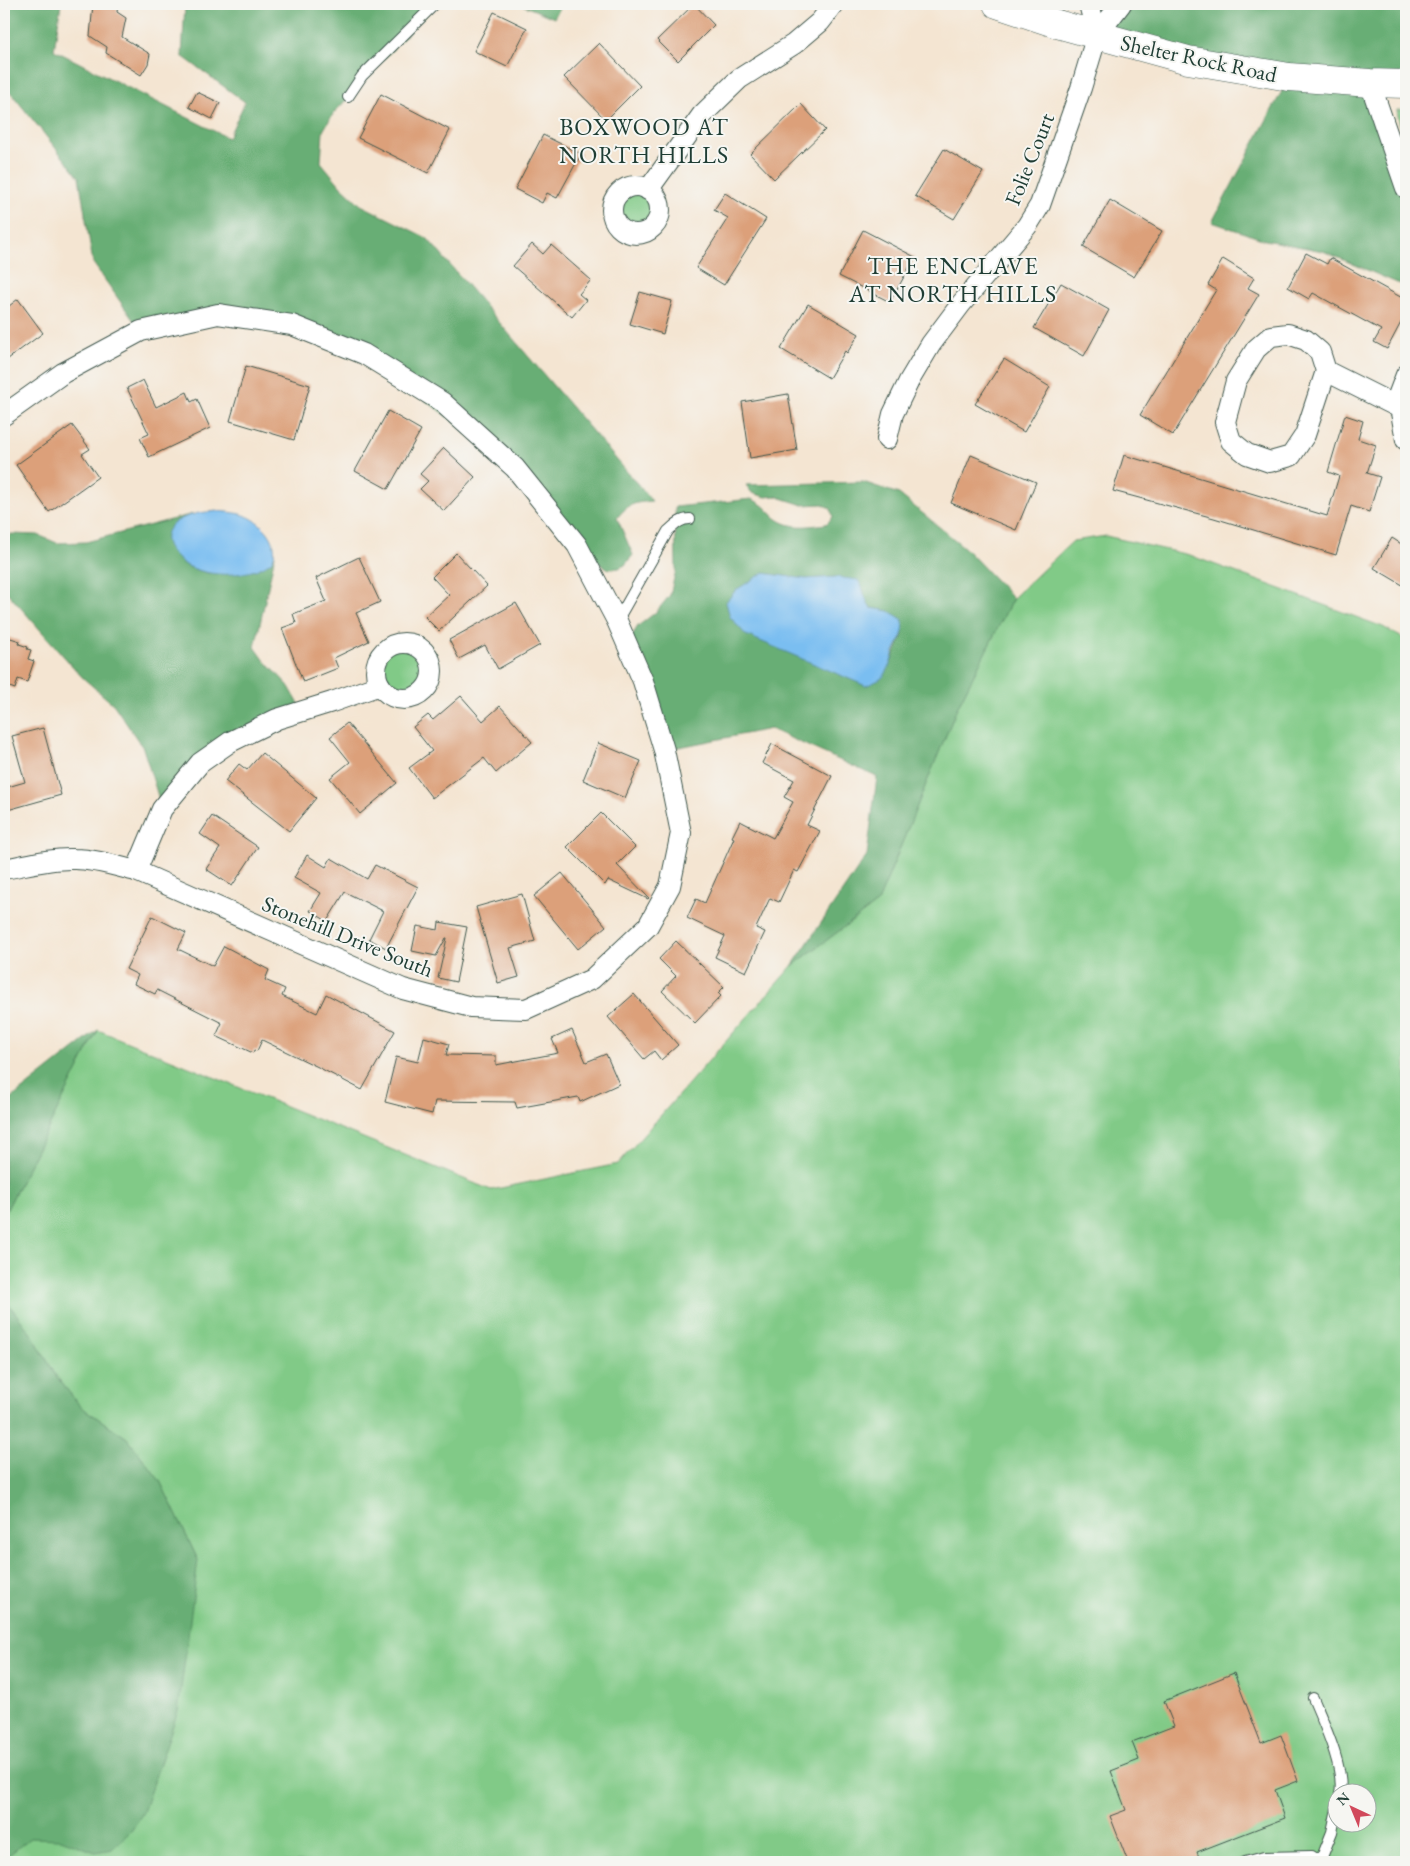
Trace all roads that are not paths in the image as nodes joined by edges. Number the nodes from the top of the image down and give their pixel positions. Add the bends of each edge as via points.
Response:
1 (435, 4) edge
2 (834, 4) edge
3 (998, 4) edge
4 (1089, 4) edge
5 (1121, 4) edge
6 (1097, 35) junction
7 (1370, 84) junction
8 (1406, 84) edge
9 (348, 97) dead end
10 (1406, 188) edge
11 (648, 190) dead end
12 (1326, 371) junction
13 (1406, 375) edge
14 (1400, 408) junction
15 (4, 415) edge
16 (887, 438) dead end
17 (1406, 440) edge
18 (690, 518) dead end
19 (617, 621) junction
20 (380, 685) dead end
21 (4, 869) edge
22 (136, 871) junction
23 (1313, 1698) dead end
24 (1341, 1784) edge
25 (1331, 1834) edge
26 (1245, 1862) edge

1 - 9 lane via 362,76
2 - 11 street via 820,22 794,44 738,79 702,115
3 - 6 main road, Shelter Rock Road
4 - 6 street
5 - 6 street
6 - 7 main road, Shelter Rock Road via 1188,60 1289,77
6 - 16 street, Folie Court via 1040,205 1027,226 931,344 893,414
7 - 8 main road, Shelter Rock Road
7 - 10 street
12 - 12 street via 1320,352 1306,340 1288,334 1271,336 1256,349 1236,381 1225,422 1231,441 1247,454 1270,462 1291,456 1305,435
12 - 14 street
13 - 14 street via 1398,396
14 - 17 street
15 - 19 street, Stonehill Drive South via 64,373 141,331 218,314 292,325 364,354 442,402 515,468 577,545
18 - 19 lane via 678,522 668,531
19 - 22 street, Stonehill Drive South via 643,681 664,750 681,833 670,886 648,926 592,979 526,1008 471,1007 403,989
20 - 22 street via 277,719 230,742 200,763 162,809
21 - 22 street, Stonehill Drive South via 75,859
23 - 24 lane via 1331,1739
25 - 26 lane via 1320,1862 1312,1856 1264,1857

